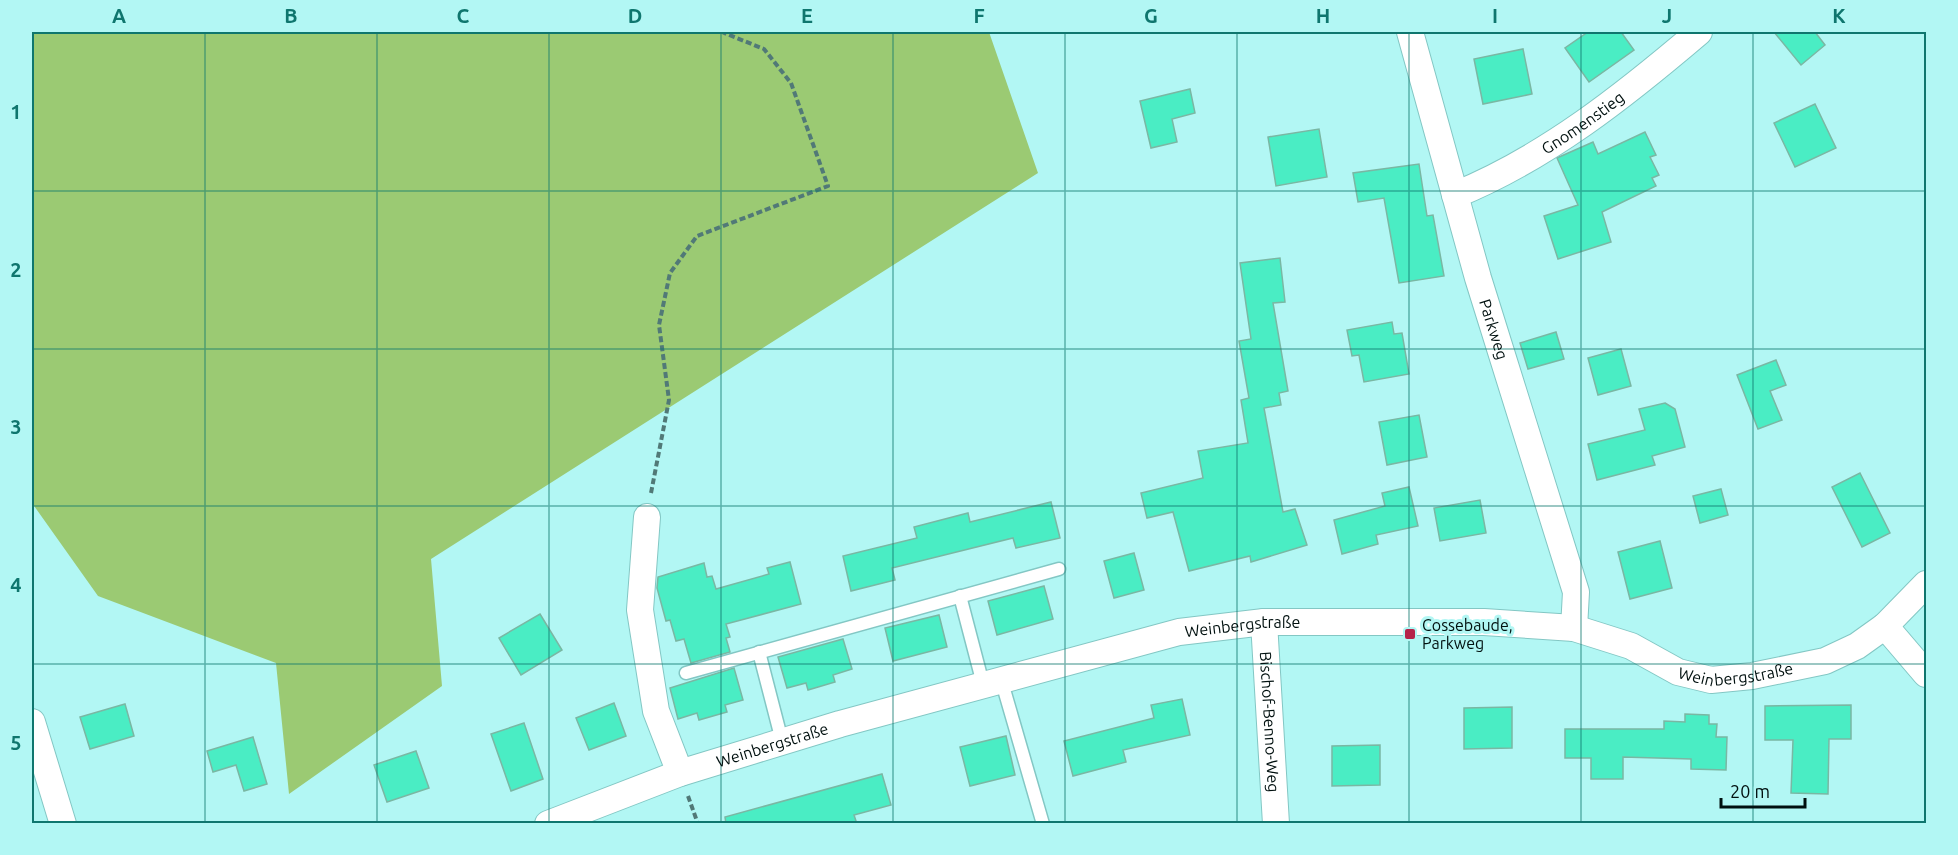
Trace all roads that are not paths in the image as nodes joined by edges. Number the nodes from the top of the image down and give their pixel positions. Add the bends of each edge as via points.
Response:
1 (1410, 32) edge
2 (1699, 32) edge
3 (1455, 195) junction
4 (646, 517) road end
5 (1059, 569) dead end
6 (1926, 584) edge
7 (960, 596) junction
8 (1264, 622) junction
9 (1885, 626) junction
10 (1574, 628) junction
11 (759, 652) junction
12 (686, 673) dead end
13 (1926, 674) edge
14 (992, 682) junction
15 (32, 722) edge
16 (782, 741) junction
17 (680, 772) junction
18 (63, 824) edge
19 (548, 824) edge
20 (1043, 824) edge
21 (1276, 824) edge

1 - 3 street, Parkweg
2 - 3 street, Gnomenstieg via 1624,96 1497,178
3 - 10 street, Parkweg via 1576,592
4 - 17 street via 640,610 656,711
5 - 7 lane
6 - 9 street, Weinbergstraße
7 - 11 lane
7 - 14 lane
8 - 10 street, Weinbergstraße via 1484,622
8 - 14 street, Weinbergstraße via 1179,632
8 - 21 street, Bischof-Benno-Weg
9 - 10 street, Weinbergstraße via 1857,646 1825,661 1711,680 1678,672 1631,646
9 - 13 street
11 - 12 lane
11 - 16 lane
14 - 16 street, Weinbergstraße
14 - 20 lane
15 - 18 street
16 - 17 street, Weinbergstraße
17 - 19 street, Weinbergstraße

